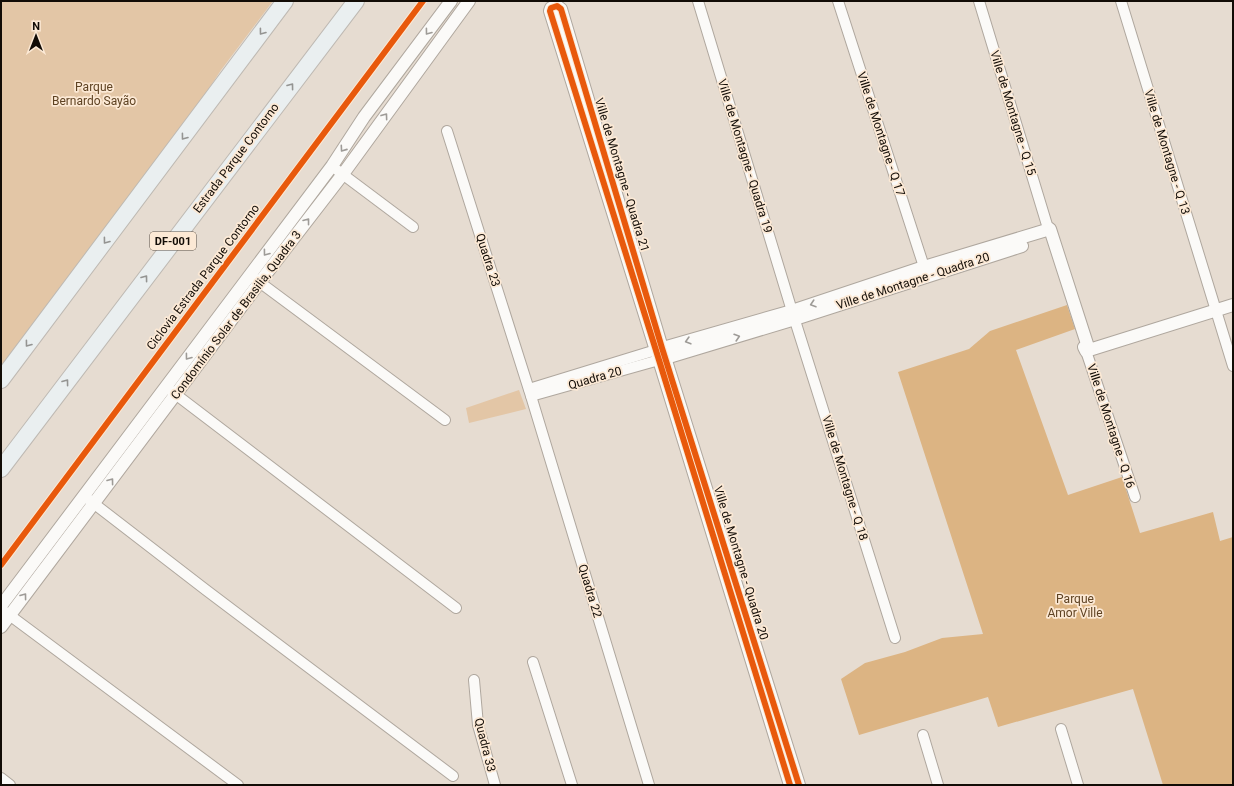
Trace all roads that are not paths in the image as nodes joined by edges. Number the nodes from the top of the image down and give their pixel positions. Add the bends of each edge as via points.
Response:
1 (285, 1) edge
2 (356, 1) edge
3 (451, 1) edge
4 (469, 1) edge
5 (698, 1) edge
6 (838, 1) edge
7 (979, 1) edge
8 (1121, 1) edge
9 (560, 7) dead end
10 (444, 12) junction
11 (455, 19) junction
12 (447, 131) dead end
13 (332, 166) junction
14 (343, 174) junction
15 (413, 228) dead end
16 (1048, 232) junction
17 (925, 272) junction
18 (254, 279) junction
19 (1233, 297) edge
20 (1233, 306) edge
21 (1215, 307) junction
22 (793, 315) junction
23 (1087, 349) junction
24 (661, 354) junction
25 (1233, 366) edge
26 (1, 380) edge
27 (166, 386) junction
28 (530, 393) junction
29 (176, 395) junction
30 (49, 404) junction
31 (445, 420) dead end
32 (1, 460) edge
33 (1, 469) edge
34 (84, 495) junction
35 (1135, 497) dead end
36 (94, 504) junction
37 (456, 608) dead end
38 (4, 610) edge
39 (1, 627) edge
40 (895, 638) dead end
41 (533, 662) dead end
42 (474, 680) dead end
43 (1060, 729) dead end
44 (923, 735) dead end
45 (453, 776) dead end
46 (1, 778) edge
47 (10, 785) edge
48 (238, 785) edge
49 (495, 785) edge
50 (572, 785) edge
51 (649, 785) edge
52 (790, 785) edge
53 (799, 785) edge
54 (938, 785) edge
55 (1078, 785) edge

1 -> 26 main road
30 -> 2 main road, Estrada Parque Contorno / DF-001
3 - 10 street, Condomínio Solar de Brasilia, Quadra 3
4 - 11 street, Condomínio Solar de Brasilia, Quadra 3
5 - 22 street, Ville de Montagne - Quadra 19
6 - 17 street, Ville de Montagne - Q 17
7 - 16 street, Ville de Montagne - Q 15
8 - 21 street, Ville de Montagne - Q 13
9 - 24 street via 551,8 550,12
10 - 11 street
10 -> 13 street, Condomínio Solar de Brasilia, Quadra 3 via 364,117
14 -> 11 street, Condomínio Solar de Brasilia, Quadra 3
12 - 28 street, Quadra 23
13 - 14 street
13 -> 18 street, Condomínio Solar de Brasilia, Quadra 3
14 - 15 street
18 -> 14 street, Condomínio Solar de Brasilia, Quadra 3
16 - 17 street, Ville de Montagne - Quadra 20
16 - 23 street
17 - 22 street, Ville de Montagne - Quadra 20
18 -> 27 street, Condomínio Solar de Brasilia, Quadra 3
18 - 29 street, Condomínio Solar de Brasilia, Quadra 3
18 - 31 street
19 - 21 street
20 - 21 street
21 - 23 street
21 - 25 street, Ville de Montagne - Q 13
22 - 24 street, Ville de Montagne - Quadra 20
22 - 40 street, Ville de Montagne - Q 18
23 - 35 street, Ville de Montagne - Q 16
24 - 28 street, Quadra 20
24 - 52 street, Ville de Montagne - Quadra 20
24 - 53 street, Ville de Montagne - Quadra 20
27 - 29 street
27 - 34 street, Condomínio Solar de Brasilia, Quadra 3
28 - 51 street, Quadra 22
36 -> 29 street, Condomínio Solar de Brasilia, Quadra 3
29 - 37 street
30 - 32 main road
30 - 33 main road, Estrada Parque Contorno / DF-001
34 - 36 street
34 - 38 street, Condomínio Solar de Brasilia, Quadra 3
38 -> 36 street, Condomínio Solar de Brasilia, Quadra 3
36 - 45 street
38 - 39 street, Condomínio Solar de Brasilia, Quadra 3
38 - 48 street
41 - 50 street
42 - 49 street, Quadra 33 via 478,725
43 - 55 street
44 - 54 street
46 - 47 street

